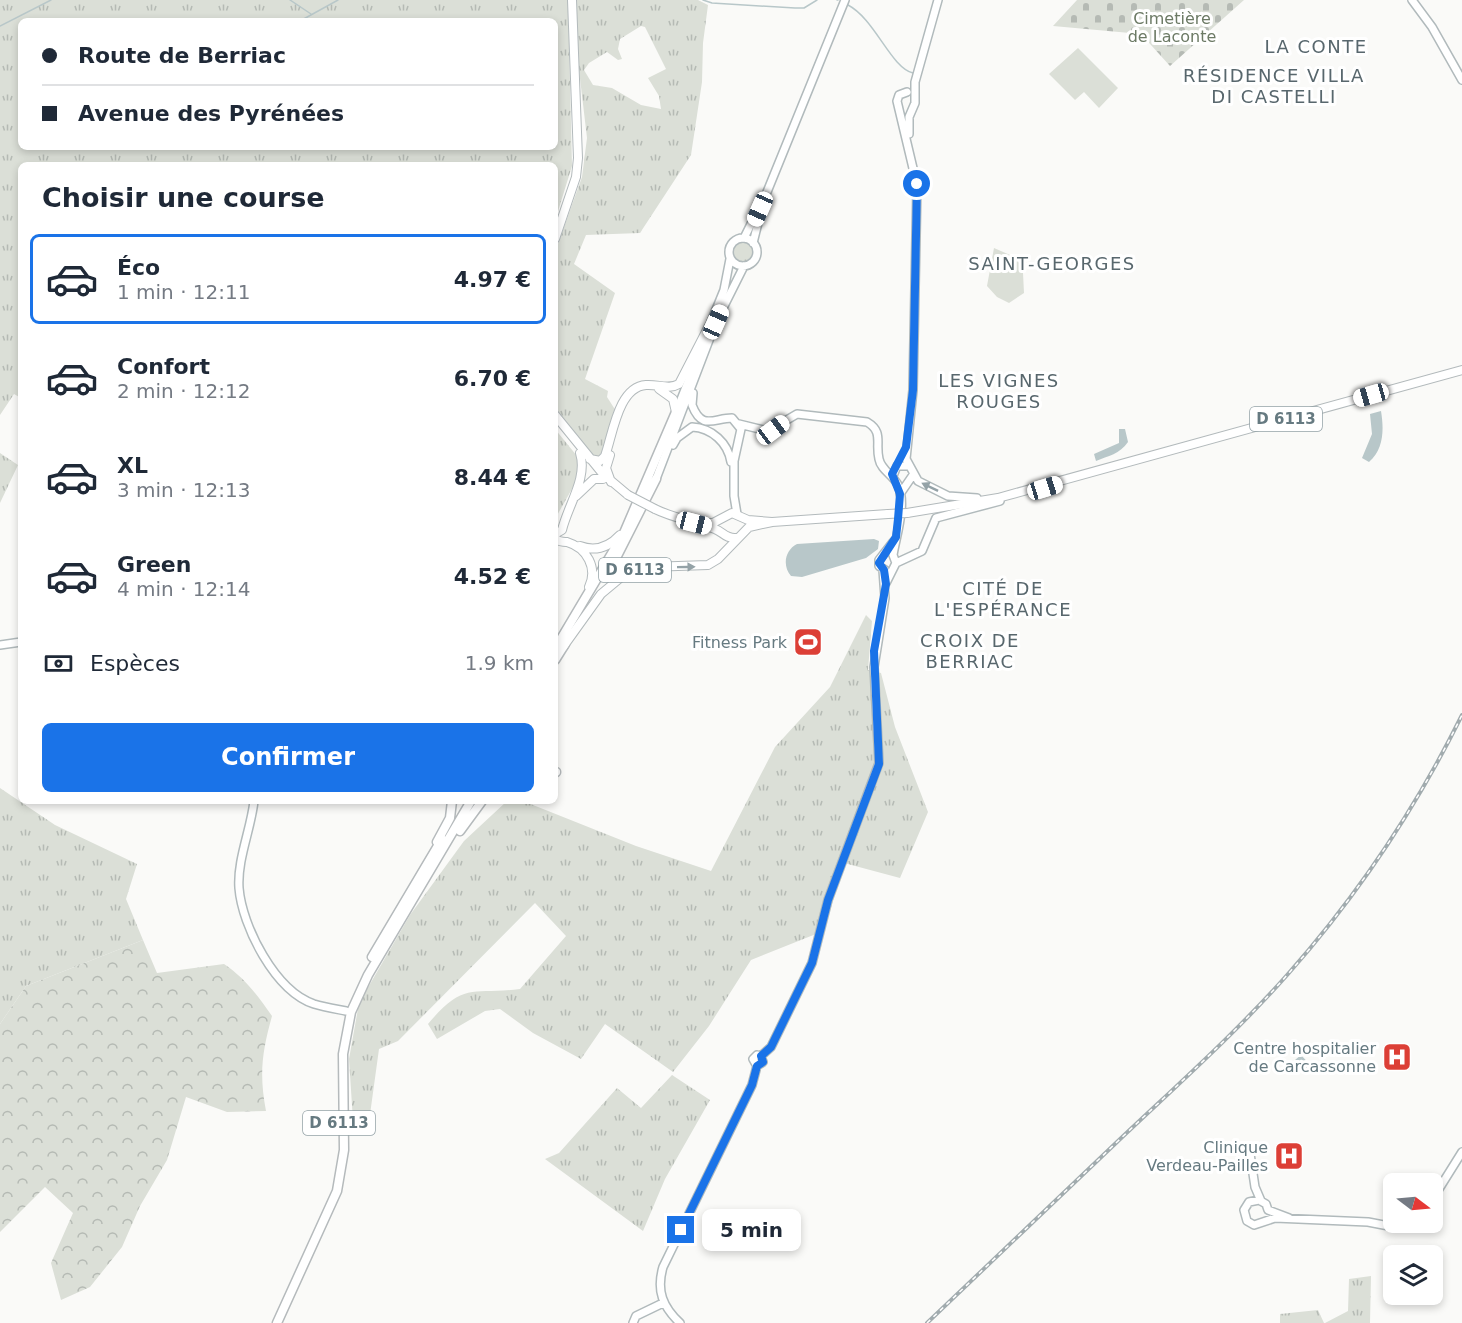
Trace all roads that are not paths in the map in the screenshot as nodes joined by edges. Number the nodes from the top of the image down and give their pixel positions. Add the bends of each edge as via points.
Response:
1 (572, 0) edge
2 (845, 0) edge
3 (938, 0) edge
4 (1412, 0) edge
5 (1462, 80) edge
6 (910, 94) junction
7 (899, 107) junction
8 (911, 109) junction
9 (909, 142) junction
10 (767, 192) junction
11 (558, 230) edge
12 (744, 238) junction
13 (753, 243) junction
14 (730, 259) junction
15 (744, 266) junction
16 (713, 318) junction
17 (707, 348) junction
18 (1462, 370) edge
19 (676, 412) junction
20 (558, 419) edge
21 (719, 422) junction
22 (739, 424) junction
23 (558, 425) edge
24 (753, 429) junction
25 (716, 435) junction
26 (739, 438) junction
27 (572, 440) junction
28 (723, 443) junction
29 (906, 447) junction
30 (579, 450) junction
31 (590, 459) junction
32 (898, 465) junction
33 (908, 466) junction
34 (883, 467) junction
35 (1109, 468) junction
36 (913, 476) junction
37 (656, 478) junction
38 (607, 480) junction
39 (895, 480) junction
40 (906, 484) junction
41 (1048, 484) junction
42 (900, 494) junction
43 (1000, 501) junction
44 (569, 505) junction
45 (907, 513) junction
46 (724, 516) junction
47 (740, 516) junction
48 (772, 522) junction
49 (694, 523) junction
50 (721, 532) junction
51 (744, 532) junction
52 (624, 533) junction
53 (559, 537) edge
54 (896, 537) junction
55 (736, 538) junction
56 (885, 554) junction
57 (893, 555) junction
58 (890, 568) junction
59 (18, 642) edge
60 (0, 645) edge
61 (558, 647) edge
62 (558, 647) edge
63 (558, 647) edge
64 (558, 648) edge
65 (253, 804) edge
66 (452, 804) edge
67 (463, 804) edge
68 (469, 804) edge
69 (480, 804) edge
70 (440, 855) junction
71 (393, 922) junction
72 (346, 1011) junction
73 (1249, 1147) dead end
74 (1462, 1152) edge
75 (1443, 1182) edge
76 (1255, 1187) junction
77 (1261, 1201) junction
78 (1250, 1202) junction
79 (1269, 1210) junction
80 (1288, 1218) junction
81 (1266, 1221) junction
82 (1383, 1225) edge
83 (663, 1303) junction
84 (270, 1323) edge
85 (276, 1323) edge
86 (633, 1323) edge
87 (680, 1323) edge

1 - 11 main road via 579,158
2 - 10 main road
3 - 6 main road
4 - 5 main road
6 - 7 main road via 898,97
6 - 8 main road via 915,103
7 - 8 main road
7 - 9 main road
8 - 9 main road
9 - 29 main road via 917,184 913,390
10 - 12 main road
10 - 13 main road
12 - 13 main road
12 - 14 main road via 731,243
13 - 15 main road via 755,258
14 - 15 main road
14 - 16 main road, D 6113
15 - 17 main road, D 6113
16 - 19 main road, D 6113
16 - 31 main road, D 6113 via 679,384 643,385 632,390 622,402 606,456 600,461
17 - 21 main road via 692,405 707,422
17 - 37 main road, D 6113
18 - 35 main road, D 6113
19 - 38 main road via 673,399 663,390 645,388 633,395 608,460
19 - 52 highway, D 6113
20 - 27 main road
21 - 22 main road via 732,418
21 - 25 main road
22 - 24 main road
22 - 26 main road
23 - 27 main road
24 - 26 main road
24 - 34 main road via 773,430 797,414 867,422 877,430
25 - 28 main road
25 - 37 main road via 699,427 685,431 677,438
26 - 28 main road
26 - 47 main road via 733,478
27 - 30 main road
28 - 46 main road via 731,461 732,496
29 - 32 main road
29 - 33 main road
30 - 31 main road
30 - 38 main road
30 - 44 main road via 582,475
31 - 38 main road
32 - 33 main road
32 - 34 main road
32 - 39 main road
33 - 36 main road
34 - 39 main road
35 - 41 main road, D 6113
35 - 43 main road, D 6113
36 - 40 main road
41 -> 36 main road via 967,499 948,496
37 - 61 highway, D 6113 via 624,545
38 - 44 main road via 594,479
38 - 49 main road, bridge via 627,495
39 - 40 main road
39 - 42 main road
40 - 42 main road
41 - 45 main road, D 6113 via 977,502
42 - 54 main road
43 - 45 main road, D 6113 via 931,513
43 - 58 main road via 940,516 922,551
44 - 53 main road
45 - 48 main road, D 6113, bridge
46 - 47 main road
46 - 49 main road via 713,523
46 - 50 main road
47 - 48 main road, D 6113
47 - 51 main road
48 - 51 main road, D 6113 via 751,526
49 - 50 main road
50 - 55 main road
51 - 55 main road
52 - 53 main road, D 6113 via 597,549 583,548
52 - 62 highway, D 6113
53 - 63 main road, D 6113 via 583,550 593,573
54 - 56 main road
54 - 57 main road
64 -> 55 main road, D 6113 via 601,594 625,573 648,567 708,565
56 - 57 main road
56 - 58 main road via 879,563
57 - 58 main road
58 - 83 main road via 874,667 879,764 828,900 812,963 771,1047 753,1059 757,1066 746,1098 663,1267
59 - 60 main road
65 - 72 main road via 239,887 255,944 277,976 306,1000
66 - 71 highway via 445,829
67 - 71 highway, D 6113
68 - 70 highway, D 6113
69 - 70 highway
70 - 85 highway, D 6113 via 368,975 351,1012 343,1054 344,1150 337,1191
71 - 72 highway, D 6113 via 353,990
72 - 84 highway, D 6113 via 337,1053 337,1168 324,1210
73 - 76 main road
74 - 75 main road
76 - 77 main road
76 - 78 main road
77 - 78 main road
77 - 79 main road
78 - 81 main road via 1244,1210 1247,1221 1257,1225
79 - 80 main road
79 - 81 main road
80 - 81 main road
80 - 82 main road
83 - 86 main road via 636,1316
83 - 87 main road

